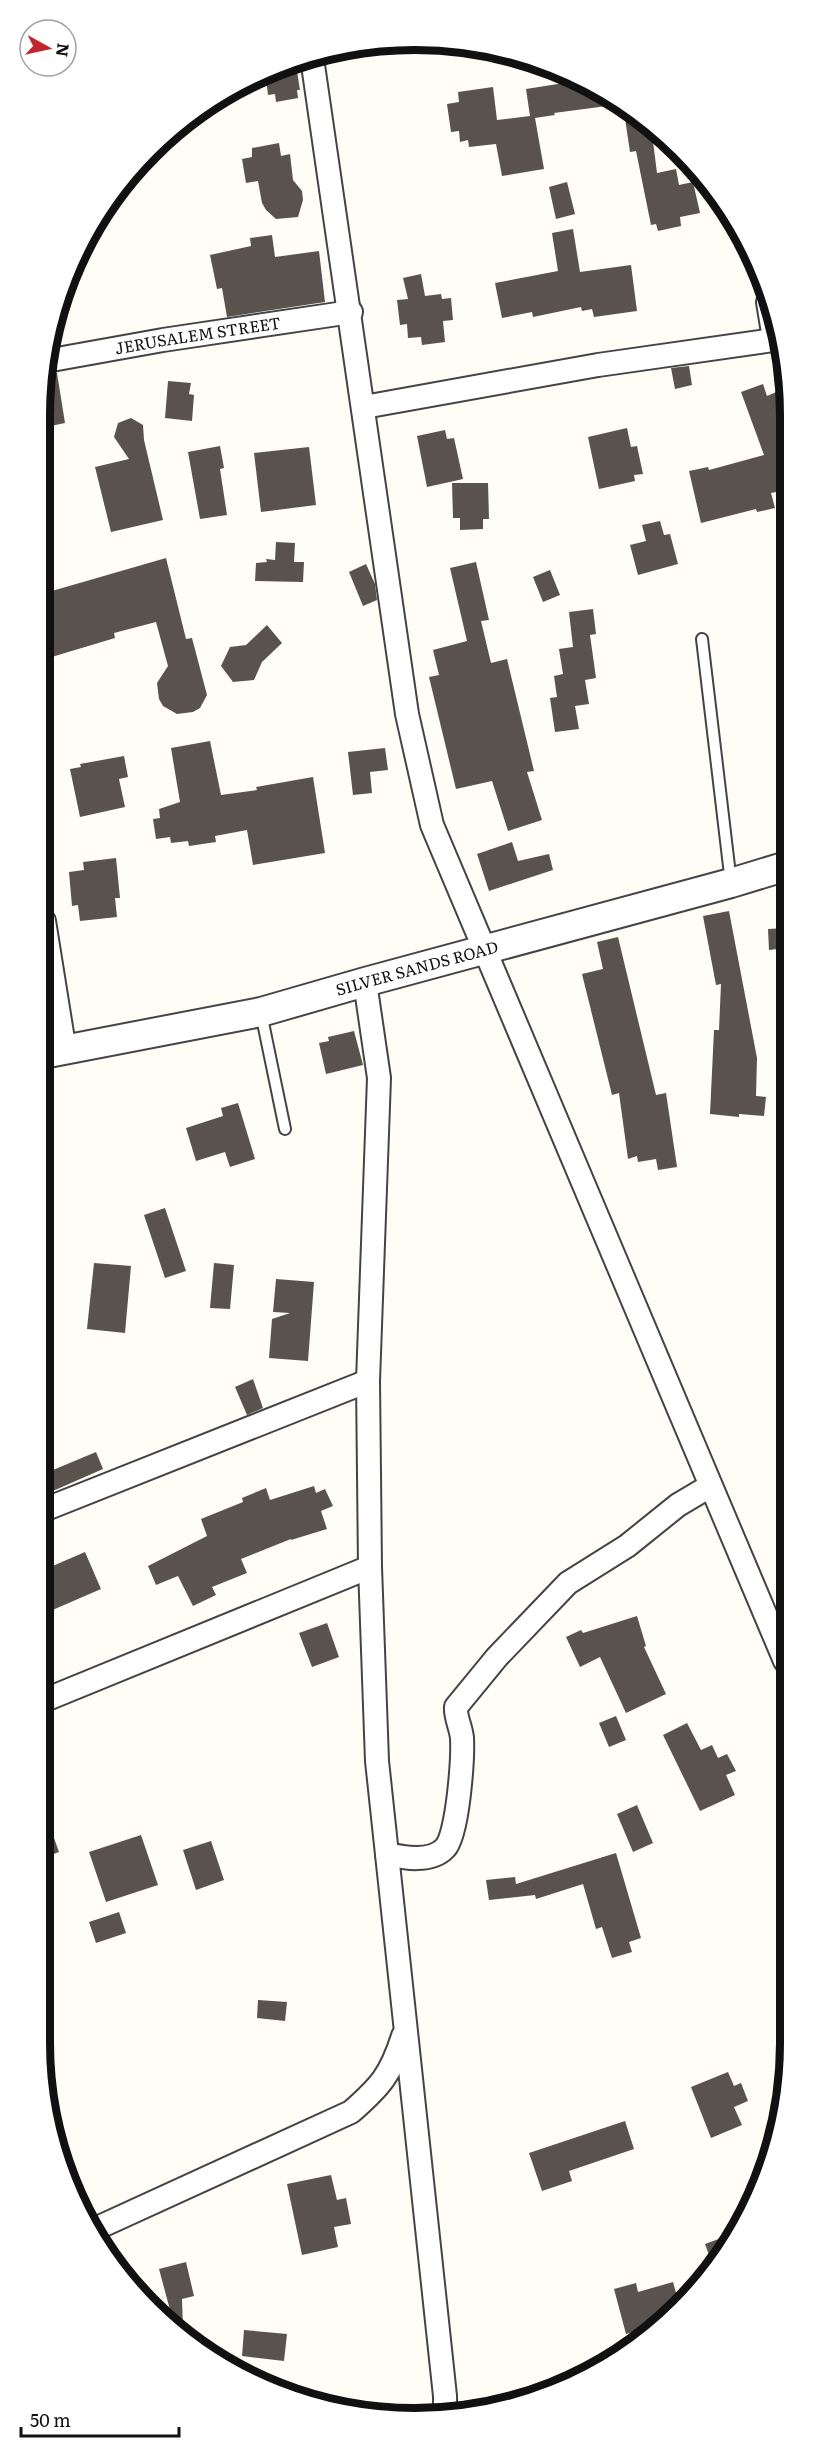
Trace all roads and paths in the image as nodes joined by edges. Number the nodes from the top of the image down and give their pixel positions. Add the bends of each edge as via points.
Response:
1 (313, 64) edge
2 (351, 312) junction
3 (772, 340) edge
4 (54, 359) edge
5 (364, 407) junction
6 (702, 639) dead end
7 (780, 868) edge
8 (731, 883) junction
9 (486, 951) junction
10 (365, 982) junction
11 (50, 1000) edge
12 (261, 1012) junction
13 (54, 1053) edge
14 (285, 1129) dead end
15 (368, 1380) junction
16 (710, 1486) junction
17 (50, 1507) edge
18 (370, 1567) junction
19 (780, 1649) edge
20 (50, 1698) edge
21 (387, 1854) junction
22 (405, 2031) junction
23 (99, 2227) edge
24 (445, 2406) edge

1 - 2 street
2 - 4 street, JERUSALEM STREET via 162,339
2 - 5 street
3 - 5 street via 598,365
5 - 9 street via 407,714 432,825
6 - 8 lane
7 - 8 street, SILVER SANDS ROAD
8 - 9 street, SILVER SANDS ROAD
9 - 10 street, SILVER SANDS ROAD
9 - 16 street
10 - 12 street, SILVER SANDS ROAD
10 - 15 street via 379,1078
11 - 13 street
12 - 13 street, SILVER SANDS ROAD
12 - 14 lane
15 - 17 street
15 - 18 street
16 - 19 street
16 - 21 street via 568,1583 496,1657 456,1707 462,1746 457,1814 447,1847 424,1857
18 - 20 street
18 - 21 street via 377,1761
21 - 22 street
22 - 23 street via 394,2063 376,2091 351,2112
22 - 24 street

